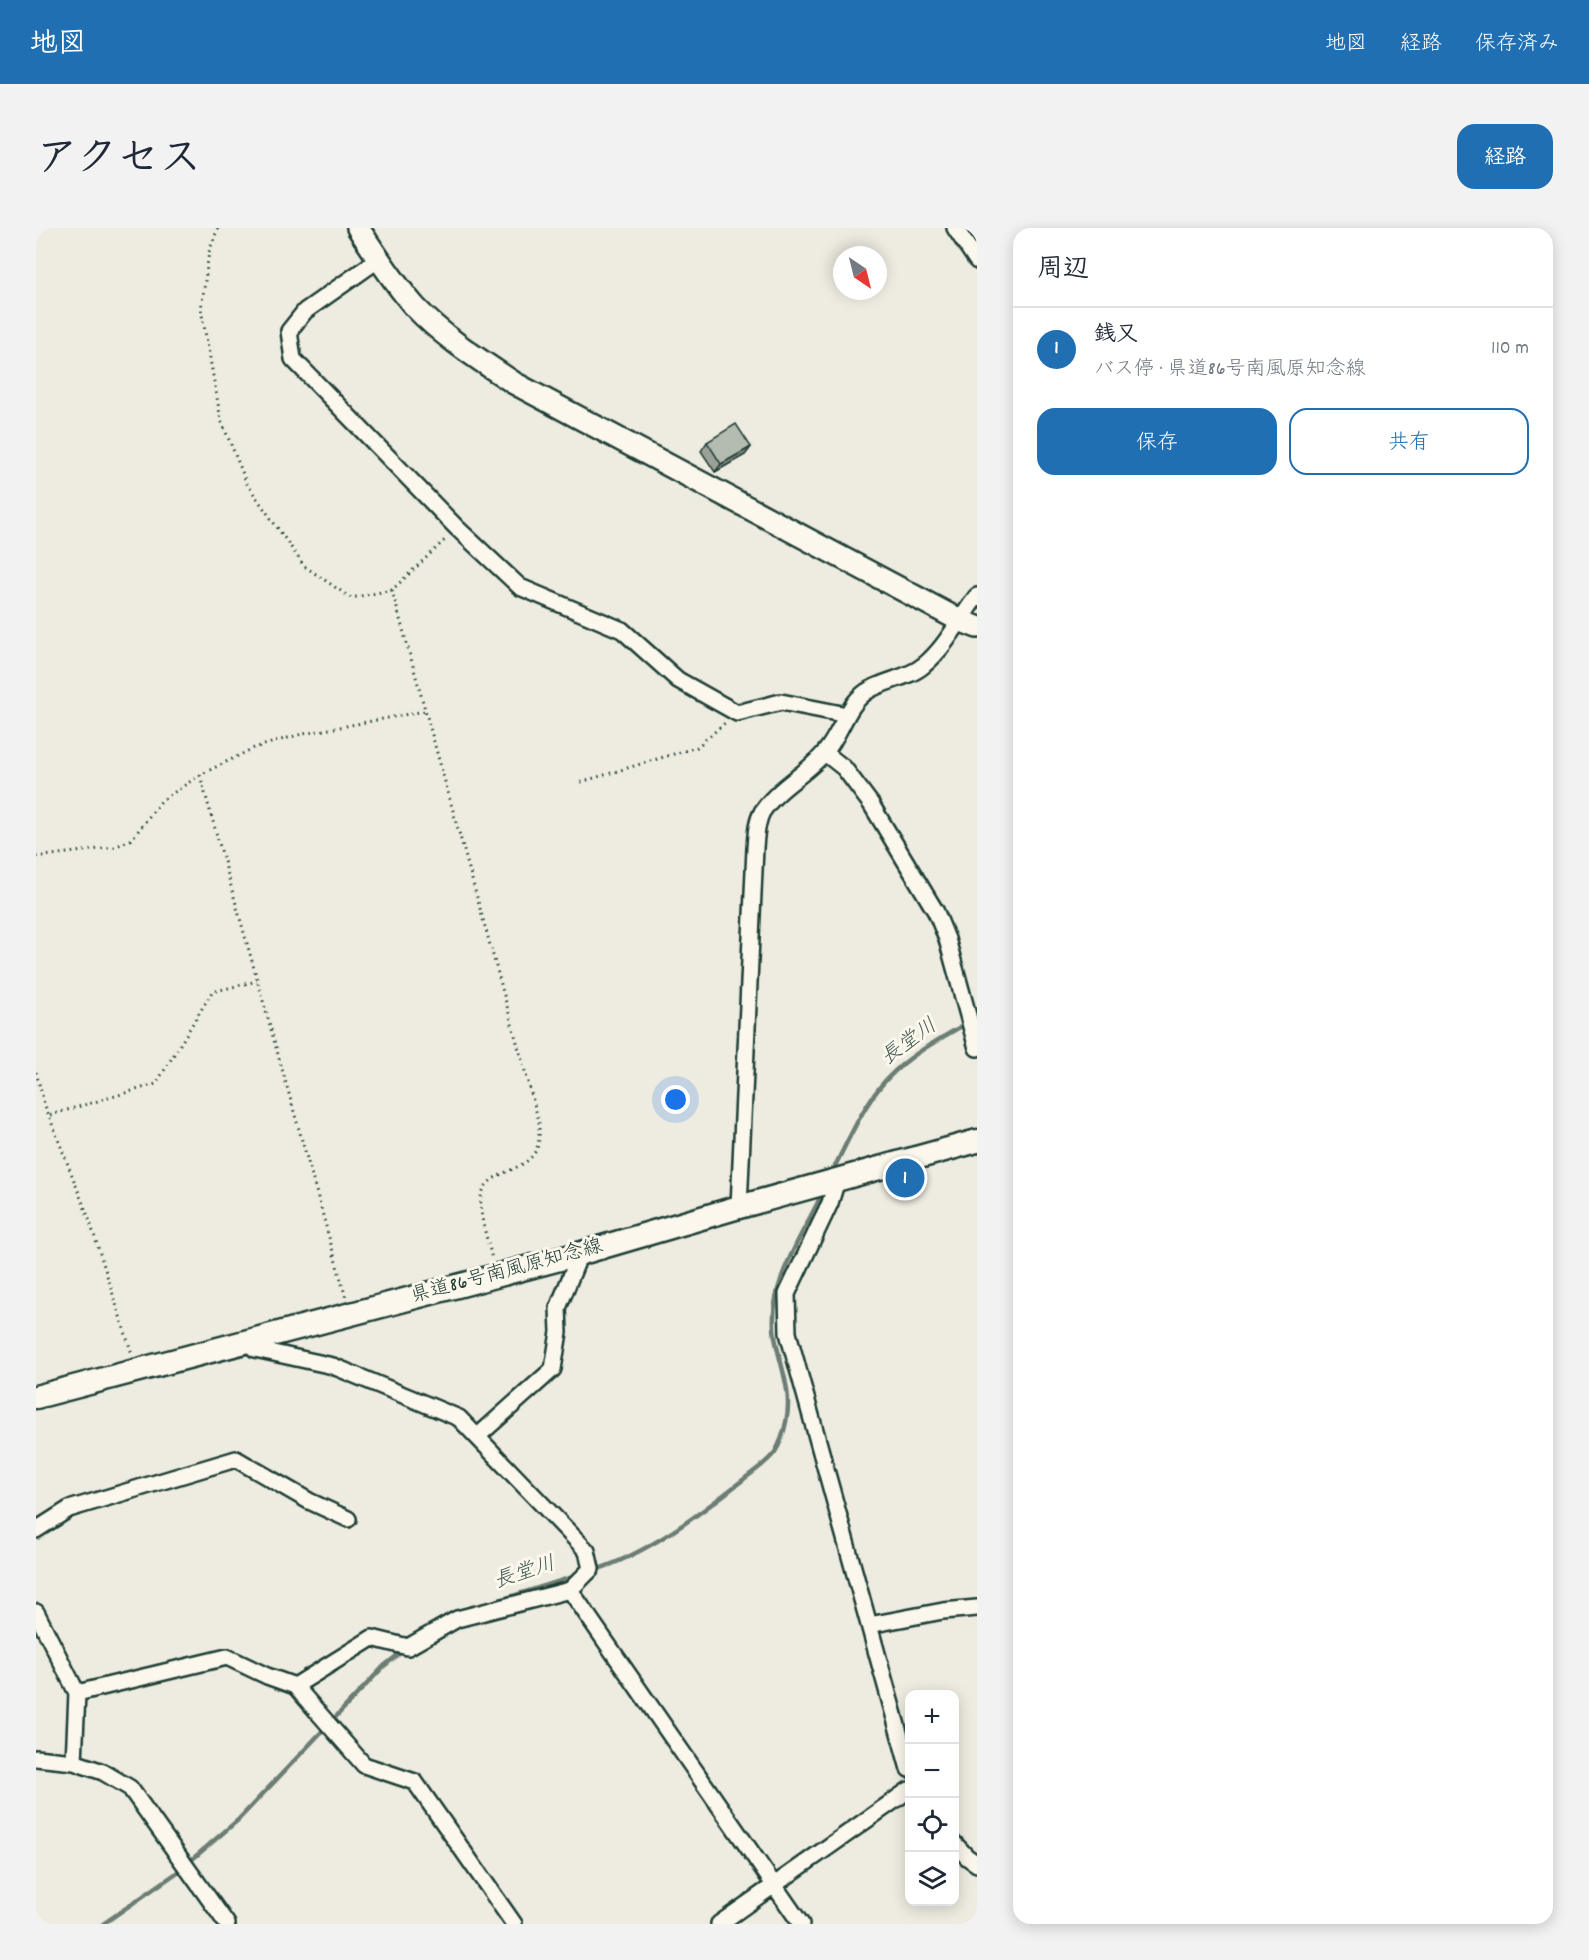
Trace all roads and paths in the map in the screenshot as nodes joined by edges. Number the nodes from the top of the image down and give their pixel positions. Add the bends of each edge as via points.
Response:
1 (218, 228) edge
2 (358, 228) edge
3 (955, 228) edge
4 (379, 259) junction
5 (977, 261) edge
6 (457, 528) junction
7 (392, 590) junction
8 (977, 596) edge
9 (968, 623) edge
10 (425, 711) junction
11 (737, 713) junction
12 (847, 715) junction
13 (825, 753) junction
14 (200, 775) junction
15 (581, 782) dead end
16 (36, 857) edge
17 (257, 981) junction
18 (977, 1048) edge
19 (36, 1072) edge
20 (50, 1115) junction
21 (977, 1141) edge
22 (837, 1180) junction
23 (739, 1207) junction
24 (575, 1255) junction
25 (496, 1275) junction
26 (350, 1314) junction
27 (248, 1340) junction
28 (137, 1371) junction
29 (36, 1397) edge
30 (478, 1436) junction
31 (348, 1519) dead end
32 (36, 1530) edge
33 (570, 1590) junction
34 (977, 1608) edge
35 (36, 1612) edge
36 (869, 1625) junction
37 (295, 1686) junction
38 (77, 1693) junction
39 (905, 1755) edge
40 (36, 1758) edge
41 (74, 1762) junction
42 (905, 1793) edge
43 (959, 1848) edge
44 (977, 1864) edge
45 (774, 1885) junction
46 (227, 1924) edge
47 (514, 1924) edge
48 (718, 1924) edge
49 (801, 1924) edge

1 - 7 path via 201,309 221,420 247,484 304,566 351,598
2 - 4 street
3 - 5 street
4 - 6 street via 305,311 289,331 293,359
4 - 9 street via 416,307 449,338 514,383
6 - 7 path
6 - 11 street via 520,587 622,630 678,680
7 - 10 path
8 - 9 street
9 - 12 street via 951,634 922,667 866,692
10 - 14 path via 298,735 254,748
10 - 25 path via 539,1122 537,1149 532,1157 490,1182 481,1199
11 - 12 street via 781,702
11 - 15 path via 698,747
12 - 13 street
13 - 18 street via 844,768 871,804 936,912
13 - 23 street via 771,800 757,826
14 - 16 path via 161,801 132,839 115,847
14 - 17 path
17 - 20 path via 212,992 156,1084
17 - 26 path
19 - 20 path
20 - 28 path
21 - 22 main road, 県道86号南風原知念線
22 - 23 main road, 県道86号南風原知念線
22 - 36 street via 787,1294 788,1333
23 - 24 main road, 県道86号南風原知念線
24 - 25 main road, 県道86号南風原知念線
24 - 30 street via 576,1264 558,1308 553,1369
25 - 26 main road, 県道86号南風原知念線
26 - 27 main road, 県道86号南風原知念線
27 - 28 main road, 県道86号南風原知念線
27 - 30 street via 255,1349 333,1365 459,1418
28 - 29 main road, 県道86号南風原知念線
30 - 33 street via 587,1551 591,1569
31 - 32 street via 236,1459 69,1509
33 - 37 street via 457,1619 408,1647 372,1638
33 - 45 street
34 - 36 street
35 - 38 street
36 - 39 street
37 - 38 street via 227,1658
37 - 47 street via 364,1765 415,1782
38 - 41 street
40 - 41 street
41 - 46 street via 103,1772 130,1788
42 - 45 street
43 - 44 street
45 - 48 street
45 - 49 street

